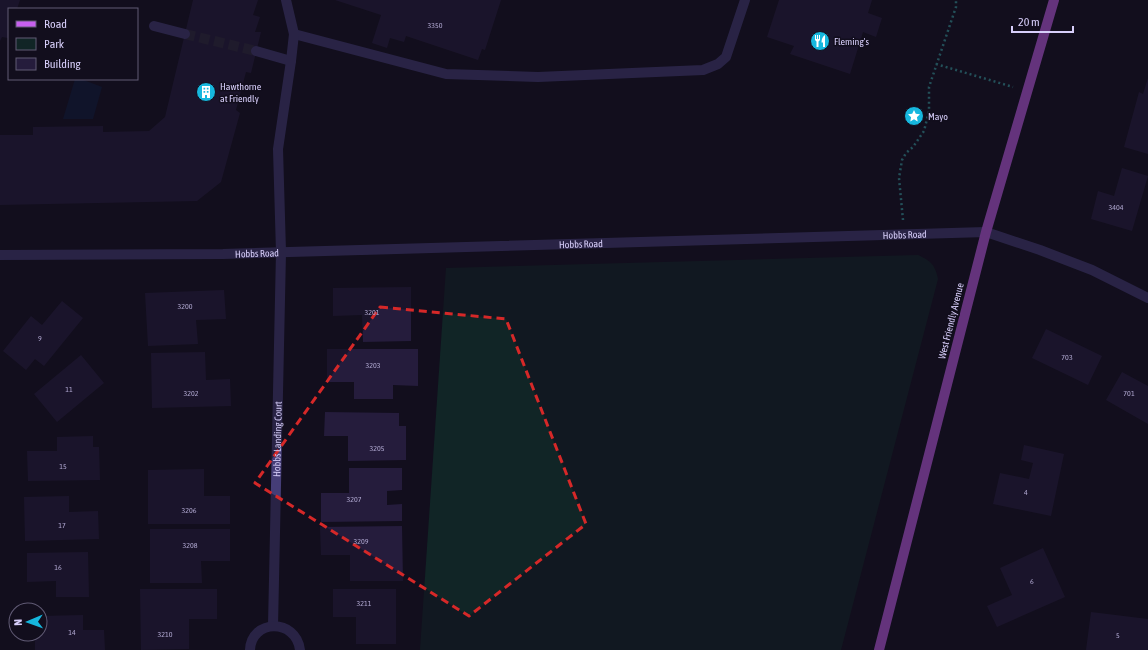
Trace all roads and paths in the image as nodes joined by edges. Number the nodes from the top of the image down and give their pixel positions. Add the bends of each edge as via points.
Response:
1 (286, 0) edge
2 (745, 0) edge
3 (956, 0) edge
4 (1054, 0) edge
5 (154, 26) dead end
6 (185, 34) tunnel mouth
7 (294, 34) junction
8 (256, 51) tunnel mouth
9 (291, 61) junction
10 (936, 64) junction
11 (1026, 91) junction
12 (986, 232) junction
13 (904, 234) junction
14 (281, 252) junction
15 (0, 255) edge
16 (1148, 298) edge
17 (273, 626) junction
18 (250, 650) edge
19 (300, 650) edge
20 (879, 650) edge

1 - 7 street, Hobbs Landing Court
2 - 7 street via 726,57 718,64 703,70 538,77 446,74
3 - 10 path via 956,7
4 - 11 main road, West Friendly Avenue
5 - 6 street
7 - 9 street, Hobbs Landing Court
8 - 9 street
9 - 14 street, Hobbs Landing Court via 278,149
10 - 11 path
10 - 13 path via 929,87 929,111 924,131 902,160 898,178
11 - 12 main road, West Friendly Avenue
12 - 13 street, Hobbs Road
12 - 16 street, Hobbs Road via 1092,270
12 - 20 main road, West Friendly Avenue
13 - 14 street, Hobbs Road
14 - 15 street, Hobbs Road
14 - 17 street, Hobbs Landing Court
17 - 18 street via 265,628 252,638
17 - 19 street via 289,630 296,637

